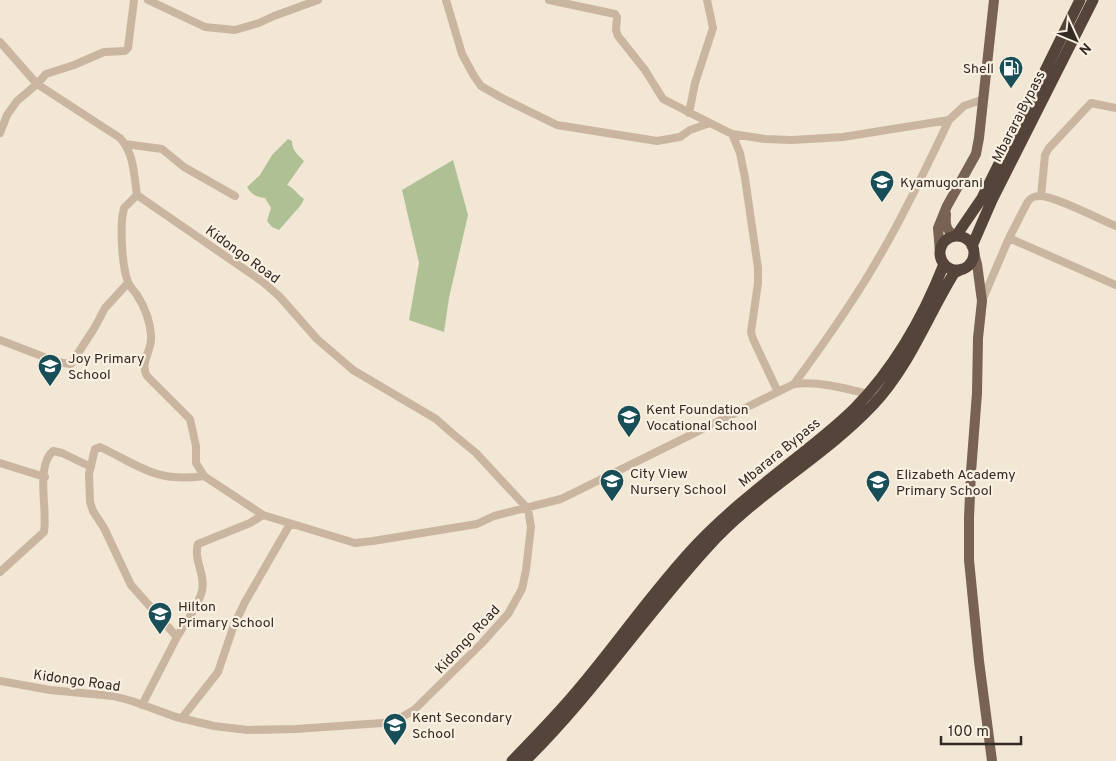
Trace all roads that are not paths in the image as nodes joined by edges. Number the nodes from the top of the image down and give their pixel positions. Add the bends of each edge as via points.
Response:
1 (134, 0) edge
2 (148, 0) edge
3 (318, 0) edge
4 (446, 0) edge
5 (549, 0) edge
6 (707, 0) edge
7 (994, 0) edge
8 (1080, 0) edge
9 (1093, 0) edge
10 (0, 42) edge
11 (37, 84) junction
12 (984, 99) junction
13 (1116, 108) edge
14 (689, 112) junction
15 (949, 120) junction
16 (710, 123) junction
17 (0, 133) edge
18 (732, 134) junction
19 (125, 144) junction
20 (136, 195) junction
21 (235, 196) dead end
22 (1042, 196) junction
23 (947, 206) junction
24 (1116, 226) edge
25 (956, 236) junction
26 (1010, 238) junction
27 (973, 250) junction
28 (940, 252) junction
29 (944, 264) junction
30 (962, 269) junction
31 (128, 283) junction
32 (1116, 285) edge
33 (980, 289) junction
34 (982, 301) junction
35 (0, 340) edge
36 (794, 384) junction
37 (778, 392) junction
38 (868, 394) junction
39 (0, 463) edge
40 (91, 467) junction
41 (204, 476) junction
42 (45, 477) junction
43 (528, 509) junction
44 (263, 515) junction
45 (290, 524) junction
46 (0, 572) edge
47 (177, 637) junction
48 (0, 681) edge
49 (142, 704) junction
50 (182, 718) junction
51 (512, 761) edge
52 (525, 761) edge
53 (992, 761) edge

1 - 11 street via 128,48 104,52 53,71
2 - 3 street via 205,27 235,30
4 - 16 street via 462,54 482,86 558,125 657,141 680,137
5 - 14 street via 615,14 618,36 663,99
6 - 14 street via 714,28
7 - 12 main road
8 - 25 highway, Mbarara Bypass via 982,198
9 - 27 highway, Mbarara Bypass via 992,200
10 - 11 street
11 - 17 street via 17,101
11 - 19 street
12 - 15 street via 964,106
12 - 23 main road via 976,154
13 - 22 street via 1091,103 1049,148 1044,161
14 - 16 street
15 - 18 street via 843,137 792,140
15 - 36 street via 882,252 848,308
16 - 18 street
18 - 37 street via 745,178 758,268 752,339
19 - 20 street
19 - 21 street via 162,150
20 - 31 street via 124,208 122,217 123,256
20 - 43 street, Kidongo Road via 263,282 317,339 353,370 436,420 476,454
22 - 24 street
22 - 26 street via 1030,198
23 - 25 main road via 945,225 949,233
23 - 28 main road via 938,228
25 - 27 highway via 964,238
25 - 28 highway via 945,241
26 - 32 street
26 - 34 street
27 - 30 highway via 971,261
27 - 33 main road
28 - 29 highway
29 - 30 highway via 949,268
29 - 38 highway, Mbarara Bypass via 916,323
30 - 33 main road via 974,276
30 - 52 highway, Mbarara Bypass via 954,273 914,348 874,404 708,546 585,695
31 - 35 street via 105,308 71,364 57,362
31 - 41 street via 143,306 150,327 152,338 144,371 190,419 196,463
33 - 34 main road
34 - 53 main road via 970,481 969,560
36 - 37 street
36 - 38 street via 823,384
37 - 43 street via 561,499
38 - 51 highway, Mbarara Bypass via 824,436 734,509 698,543 576,692
39 - 42 street
40 - 41 street via 95,449 100,447 162,477
40 - 42 street via 53,451 45,465
40 - 47 street via 90,502 124,573
41 - 44 street
42 - 46 street via 44,532
43 - 45 street via 469,525 355,543
43 - 50 street, Kidongo Road via 531,527 529,549 522,590 516,602 482,644 402,718 382,723 248,730
44 - 45 street
44 - 47 street via 250,524 198,544 202,591
45 - 50 street via 245,602 218,672
47 - 49 street
48 - 49 street, Kidongo Road via 113,696
49 - 50 street, Kidongo Road

